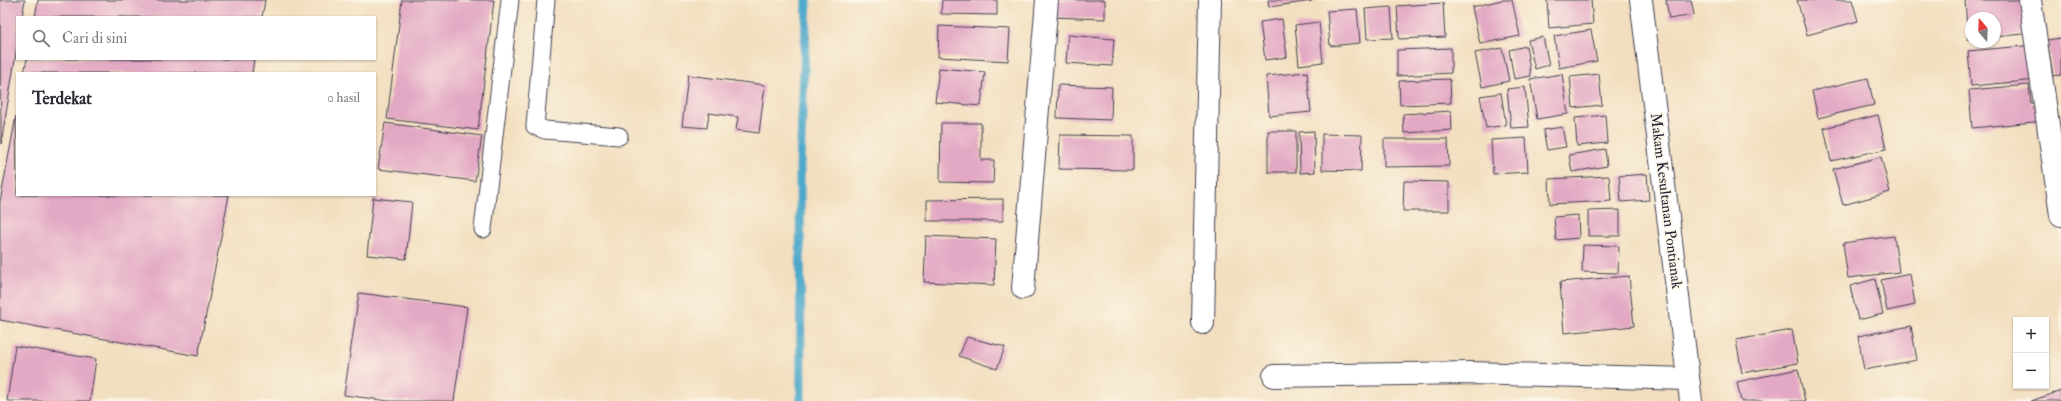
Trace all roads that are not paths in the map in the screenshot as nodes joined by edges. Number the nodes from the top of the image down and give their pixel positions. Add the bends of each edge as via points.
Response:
1 (510, 0) edge
2 (546, 0) edge
3 (1047, 0) edge
4 (1210, 0) edge
5 (1641, 0) edge
6 (2030, 0) edge
7 (619, 136) dead end
8 (2061, 215) edge
9 (483, 229) dead end
10 (1023, 288) dead end
11 (1203, 323) dead end
12 (1274, 376) dead end
13 (1688, 379) junction
14 (1691, 401) edge

1 - 9 lane
2 - 7 lane via 535,126 545,130
3 - 10 street
4 - 11 street
5 - 13 street, Makam Kesultanan Pontianak
6 - 8 street
12 - 13 street via 1470,372
13 - 14 street, Makam Kesultanan Pontianak

